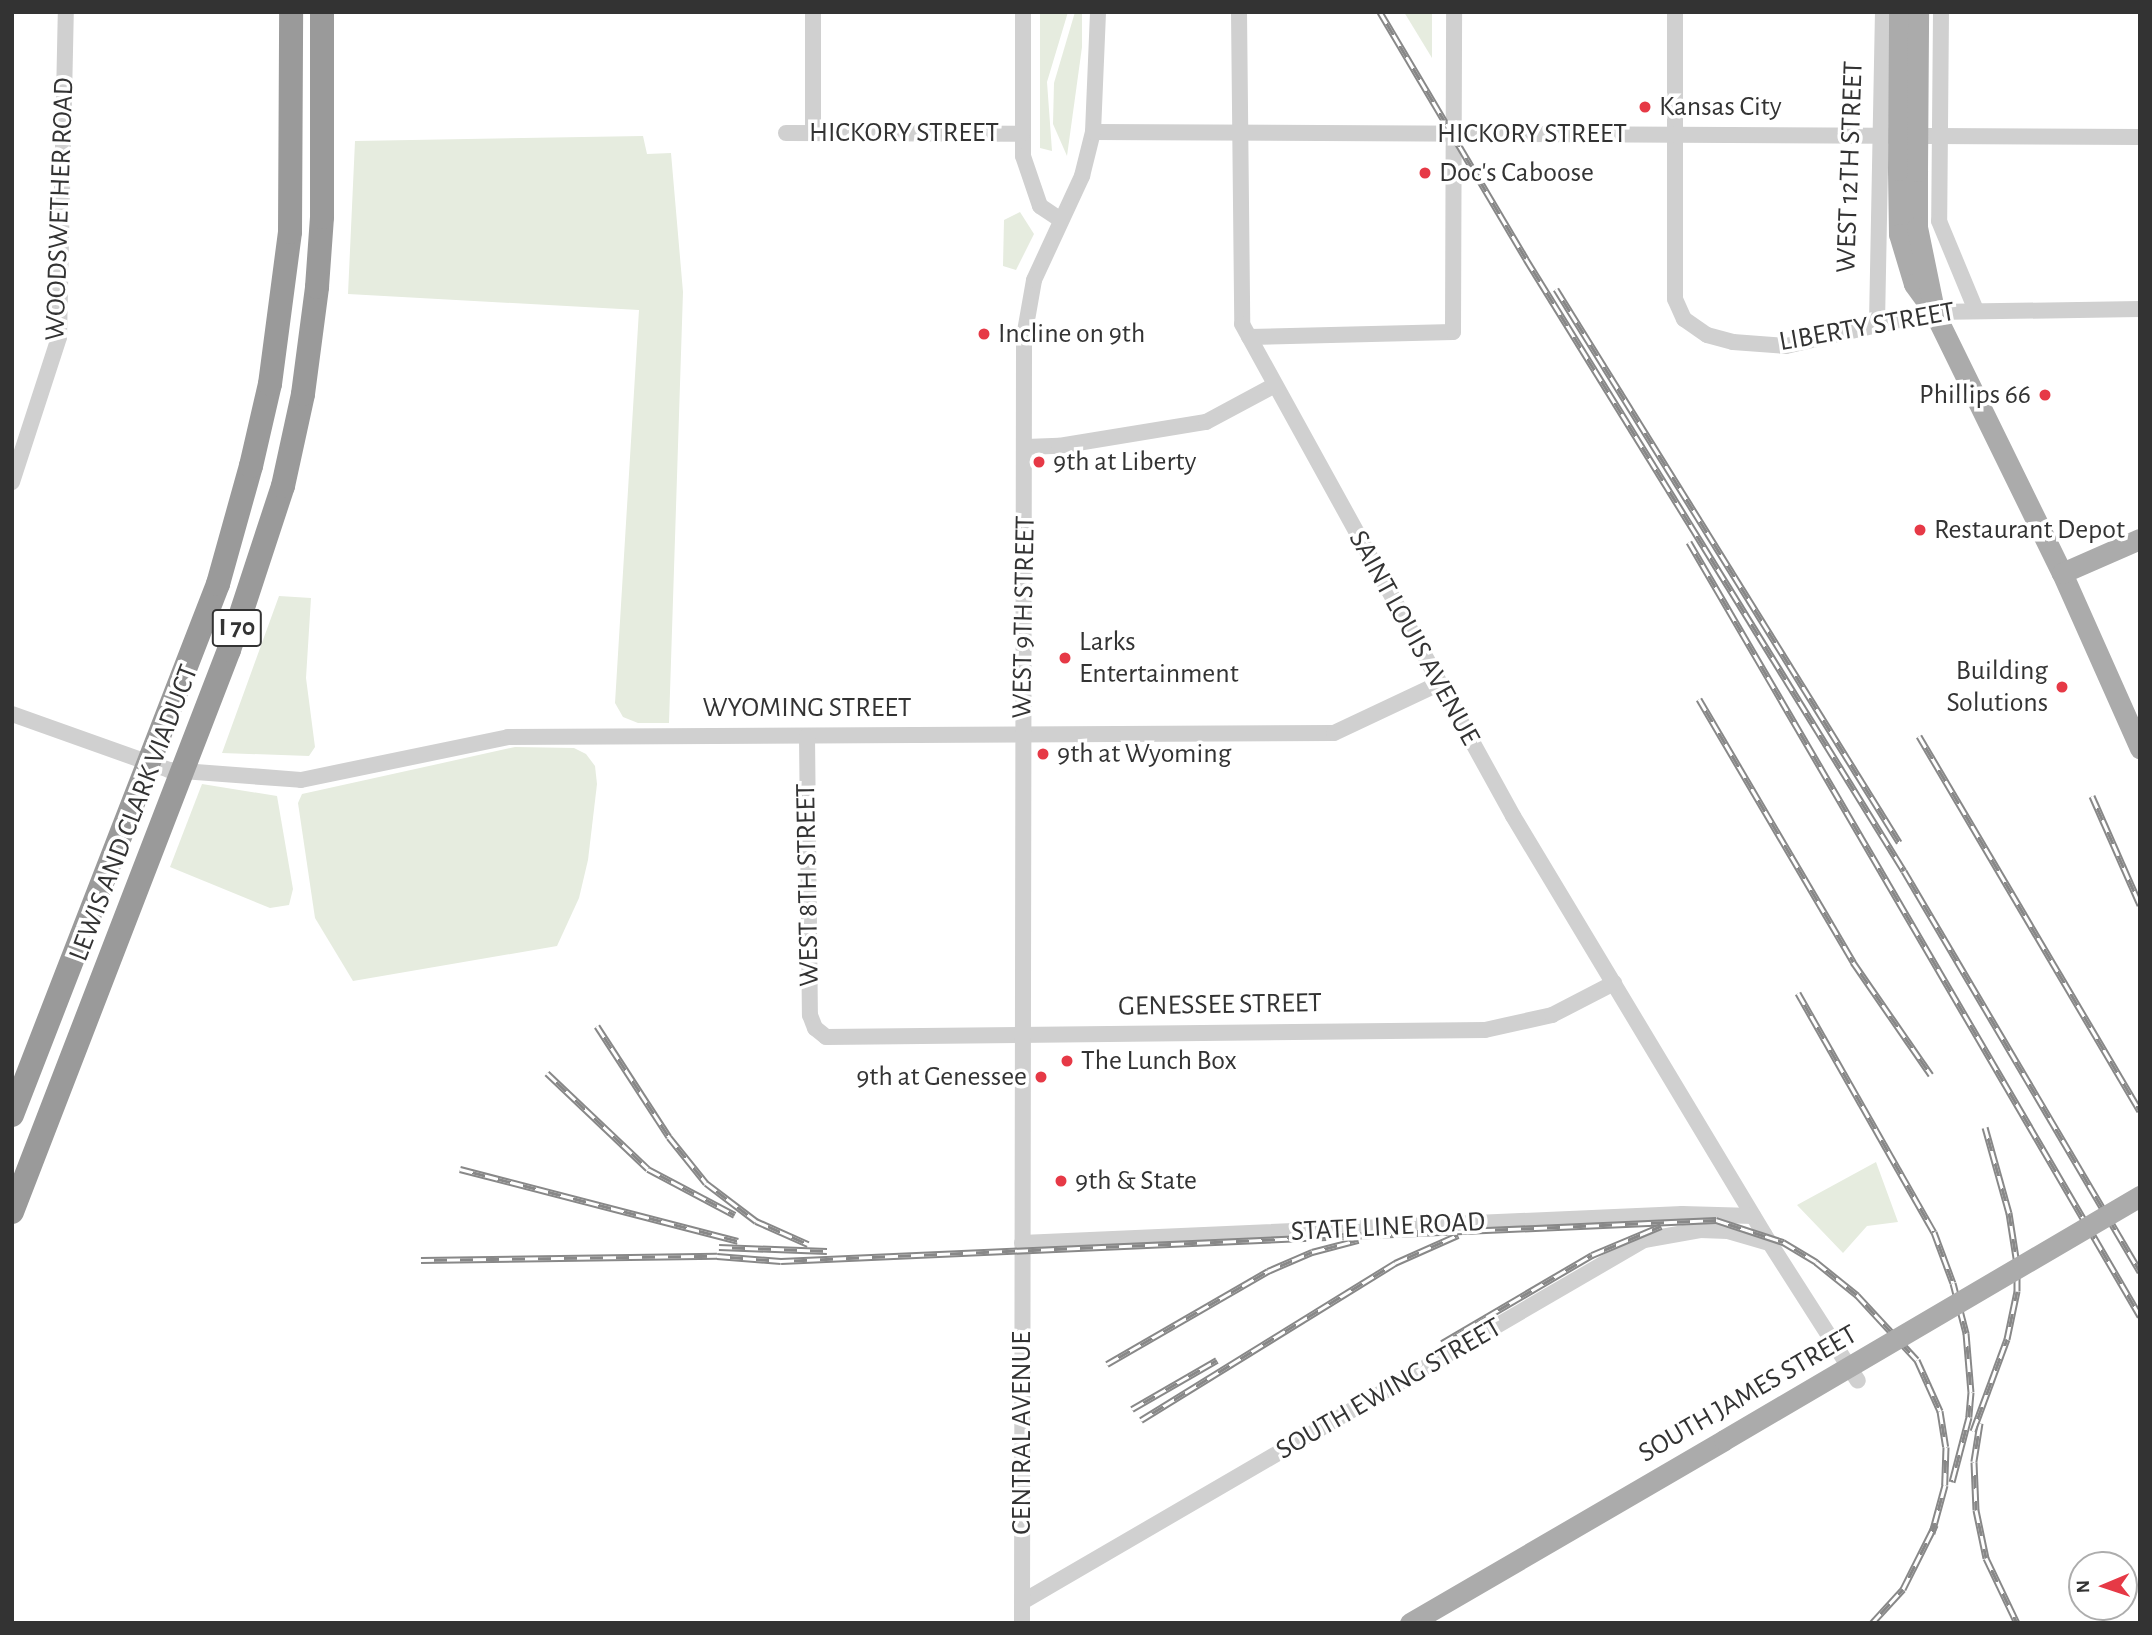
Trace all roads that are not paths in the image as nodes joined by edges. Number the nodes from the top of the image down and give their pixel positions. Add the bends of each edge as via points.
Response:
1 (66, 12) edge
2 (291, 12) edge
3 (322, 12) edge
4 (813, 12) edge
5 (1023, 12) edge
6 (1098, 12) edge
7 (1239, 12) edge
8 (1454, 12) edge
9 (1675, 12) edge
10 (1883, 12) edge
11 (1899, 12) edge
12 (1909, 12) edge
13 (1918, 12) edge
14 (1941, 12) edge
15 (813, 132) junction
16 (1093, 132) junction
17 (1238, 132) junction
18 (786, 133) dead end
19 (1022, 134) junction
20 (1878, 134) junction
21 (1452, 135) junction
22 (1674, 135) junction
23 (1908, 135) junction
24 (1940, 136) junction
25 (2140, 137) edge
26 (1907, 171) junction
27 (1061, 220) junction
28 (1975, 309) junction
29 (2140, 309) edge
30 (1934, 312) junction
31 (1877, 323) junction
32 (1249, 337) junction
33 (1275, 385) junction
34 (1026, 447) junction
35 (12, 482) edge
36 (2140, 538) edge
37 (2062, 573) junction
38 (1438, 684) junction
39 (12, 714) edge
40 (807, 736) junction
41 (1023, 736) junction
42 (2140, 747) edge
43 (1614, 983) junction
44 (819, 1031) joint
45 (1023, 1034) junction
46 (12, 1115) edge
47 (2140, 1196) edge
48 (12, 1212) edge
49 (1753, 1216) junction
50 (1022, 1242) junction
51 (1769, 1243) junction
52 (1858, 1381) dead end
53 (1450, 1600) junction
54 (1022, 1602) junction
55 (1022, 1623) edge
56 (1410, 1623) edge
57 (1440, 1623) edge

1 - 35 street, WOODSWETHER ROAD via 59,337 42,401
2 - 46 highway, LEWIS AND CLARK VIADUCT / I 70, bridge via 290,232 270,384 251,466 218,584
3 - 48 highway, LEWIS AND CLARK VIADUCT / I 70, bridge via 319,264 303,394 284,486 229,650
4 - 15 street
5 - 19 street
6 - 16 street, WEST 9TH STREET
7 - 17 street, SAINT LOUIS AVENUE
8 - 21 street
9 - 22 street
10 - 20 street, WEST 12TH STREET
11 - 26 main road, WEST 12TH STREET, bridge
12 - 23 street
13 - 26 main road, WEST 12TH STREET, bridge
14 - 24 street
15 - 18 street, HICKORY STREET
15 - 19 street, HICKORY STREET
16 - 17 street, HICKORY STREET
16 - 27 street, WEST 9TH STREET via 1082,176
17 - 21 street, HICKORY STREET
17 - 32 street, SAINT LOUIS AVENUE via 1239,317
19 - 27 street via 1032,190 1040,206
20 - 22 street, HICKORY STREET
20 - 23 street, HICKORY STREET
20 - 31 street, WEST 12TH STREET
21 - 22 street, HICKORY STREET
21 - 32 street via 1453,332
22 - 31 street, LIBERTY STREET via 1675,299 1684,319 1707,335 1733,342 1786,346
23 - 24 street, HICKORY STREET
24 - 25 street, HICKORY STREET
24 - 28 street via 1939,222
26 - 30 main road, WEST 12TH STREET
27 - 34 street, WEST 9TH STREET via 1027,307
28 - 29 street, LIBERTY STREET
28 - 30 street, LIBERTY STREET
30 - 31 street, LIBERTY STREET
30 - 37 main road, WEST 12TH STREET
32 - 33 street, SAINT LOUIS AVENUE
33 - 34 street via 1206,422
33 - 38 street, SAINT LOUIS AVENUE
34 - 41 street, WEST 9TH STREET
36 - 37 main road
37 - 42 main road, WEST 12TH STREET
38 - 41 street, WYOMING STREET via 1334,733
38 - 43 street, SAINT LOUIS AVENUE
39 - 40 street, WYOMING STREET via 169,770 301,780 508,737
40 - 41 street, WYOMING STREET
40 - 44 street, WEST 8TH STREET via 810,1015
41 - 45 street, WEST 9TH STREET
43 - 45 street, GENESSEE STREET via 1552,1014 1485,1030
43 - 49 street, SAINT LOUIS AVENUE
44 - 45 street, GENESSEE STREET via 836,1038
45 - 50 street, WEST 9TH STREET
47 - 53 main road, SOUTH JAMES STREET, bridge
49 - 50 street, STATE LINE ROAD via 1656,1215
49 - 51 street, SAINT LOUIS AVENUE
50 - 54 street, CENTRAL AVENUE
51 - 52 street, SAINT LOUIS AVENUE
51 - 54 street, SOUTH EWING STREET via 1728,1231 1700,1230 1644,1240
53 - 56 main road, SOUTH JAMES STREET
53 - 57 main road
54 - 55 street, CENTRAL AVENUE

